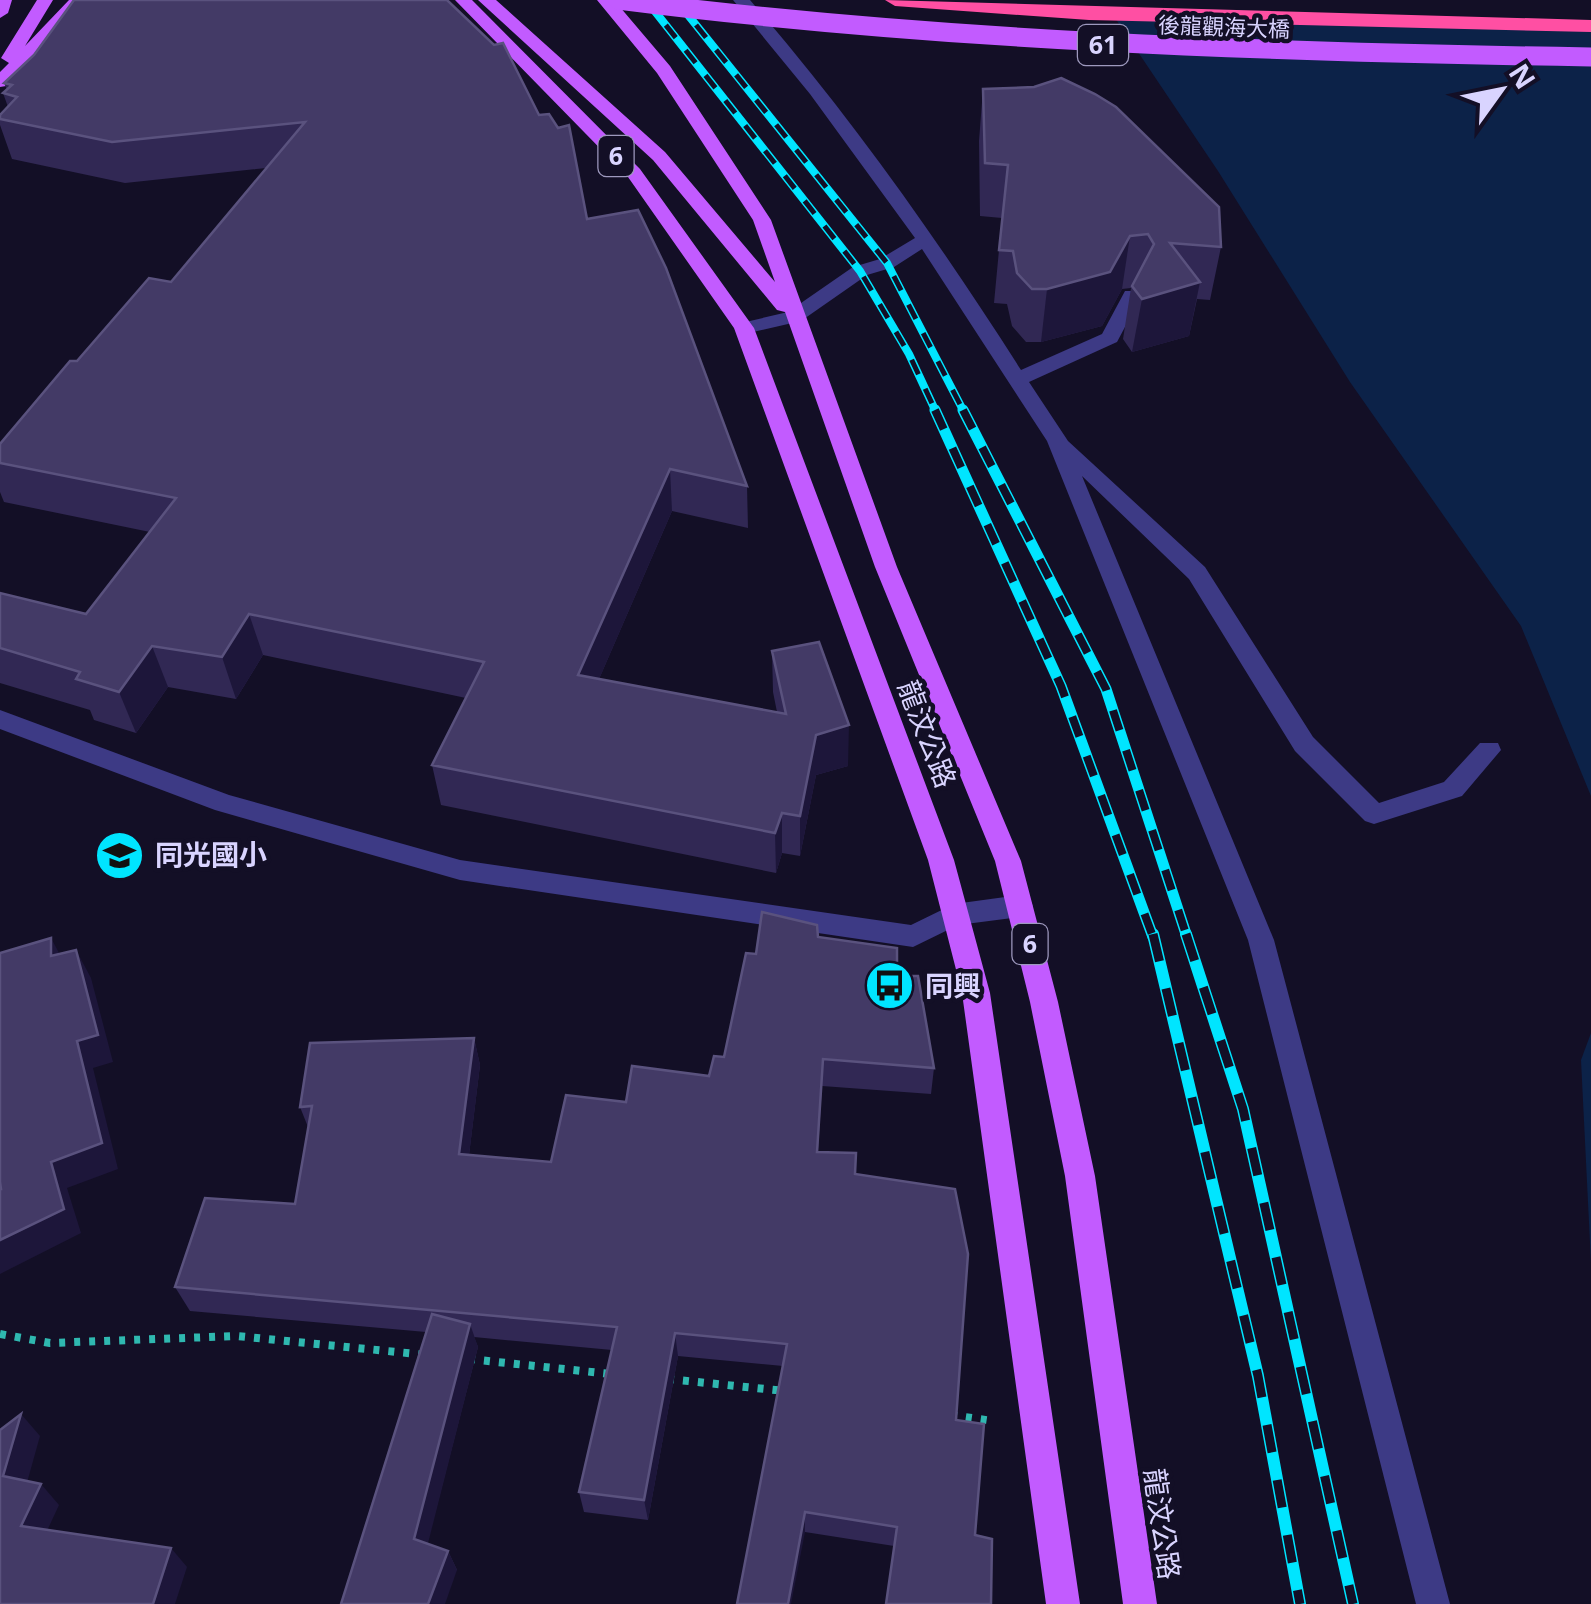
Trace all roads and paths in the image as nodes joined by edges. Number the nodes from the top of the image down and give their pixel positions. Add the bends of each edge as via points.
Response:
1 (4, 0) edge
2 (46, 0) edge
3 (78, 0) edge
4 (605, 0) edge
5 (618, 0) edge
6 (741, 0) edge
7 (895, 0) edge
8 (469, 1) edge
9 (0, 13) edge
10 (1591, 26) edge
11 (1591, 57) edge
12 (0, 70) edge
13 (0, 82) edge
14 (928, 238) junction
15 (1132, 295) dead end
16 (794, 317) junction
17 (744, 328) junction
18 (1016, 380) junction
19 (1058, 440) junction
20 (0, 719) edge
21 (1489, 750) dead end
22 (1020, 906) junction
23 (954, 915) junction
24 (0, 1334) edge
25 (430, 1356) edge
26 (450, 1358) edge
27 (624, 1375) edge
28 (662, 1379) edge
29 (797, 1393) edge
30 (946, 1414) edge
31 (1039, 1428) junction
32 (1063, 1604) edge
33 (1140, 1604) edge
34 (1432, 1604) edge

1 - 9 main road
2 - 12 main road
3 - 13 main road
4 - 16 main road, 龍汶公路 / 6 via 664,70 762,220
5 - 11 main road, 後龍觀海大橋 / 61, bridge via 744,18 1094,44
6 - 14 lane via 808,76
7 - 10 highway, 61 via 1089,14
8 - 16 main road via 658,156
8 - 17 main road, 龍汶公路 / 6 via 634,173
14 - 16 lane via 860,271
14 - 18 lane
15 - 18 lane via 1110,338
16 - 17 lane
16 - 22 main road, 龍汶公路 / 6
17 - 23 main road, 龍汶公路 / 6 via 940,860
18 - 19 lane
19 - 21 lane via 1198,572 1304,744 1374,814 1453,789
19 - 34 lane via 1261,940
20 - 23 lane via 224,803 460,870 913,936
22 - 23 lane
22 - 33 main road, 龍汶公路 / 6 via 1080,1176
23 - 31 main road, 龍汶公路 / 6 via 979,1012
24 - 25 path via 50,1343 237,1336
26 - 27 path
28 - 29 path
30 - 31 path
31 - 32 main road, 龍汶公路 / 6

